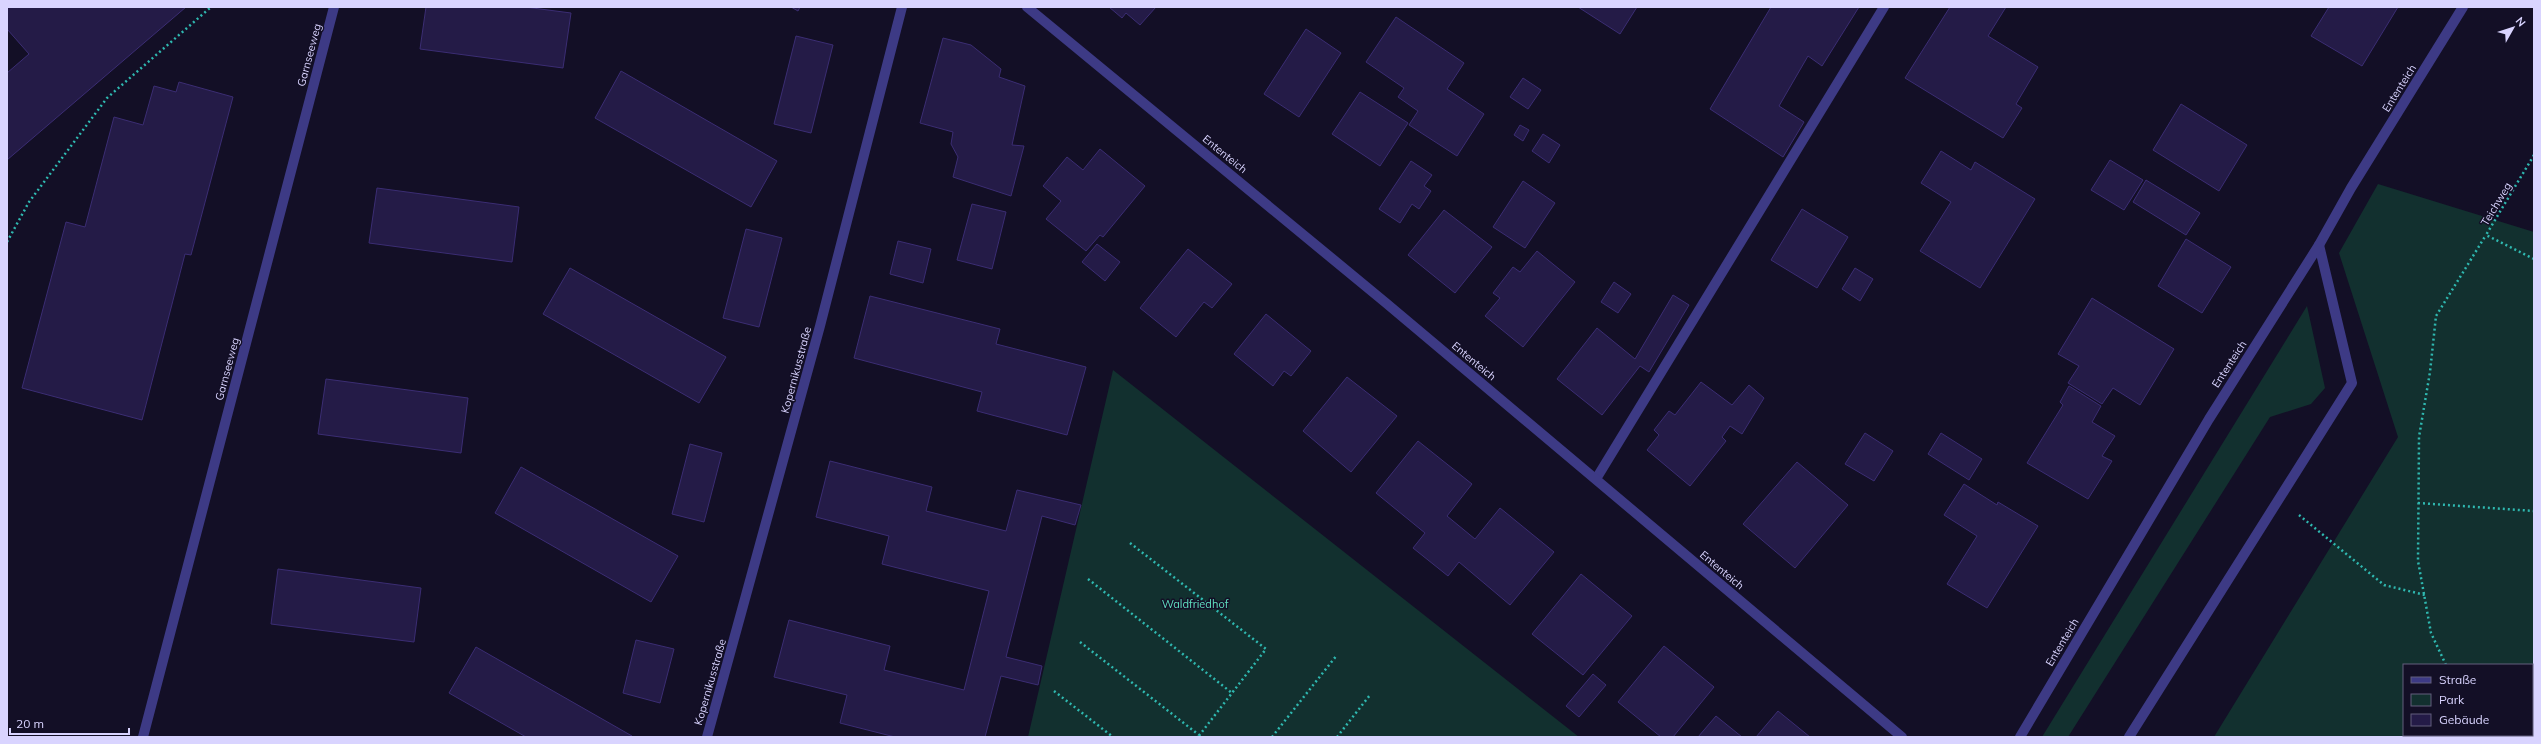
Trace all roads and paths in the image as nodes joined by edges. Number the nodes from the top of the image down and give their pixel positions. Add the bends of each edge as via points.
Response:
1 (211, 7) edge
2 (334, 7) edge
3 (902, 7) edge
4 (1027, 7) edge
5 (1884, 7) edge
6 (2463, 7) edge
7 (2534, 155) edge
8 (2486, 235) junction
9 (7, 242) edge
10 (2319, 245) junction
11 (2534, 259) edge
12 (1596, 479) junction
13 (2279, 498) junction
14 (2418, 503) junction
15 (2534, 511) edge
16 (1130, 543) dead end
17 (1088, 579) dead end
18 (2425, 595) junction
19 (1080, 642) dead end
20 (1337, 655) dead end
21 (2446, 664) edge
22 (1054, 691) dead end
23 (1232, 693) junction
24 (1370, 695) dead end
25 (1198, 736) edge
26 (143, 737) edge
27 (707, 737) edge
28 (1113, 737) edge
29 (1272, 737) edge
30 (1337, 737) edge
31 (1902, 737) edge
32 (2020, 737) edge
33 (2128, 737) edge

1 - 9 path via 107,98 29,202
2 - 26 street, Garnseeweg
3 - 27 street, Kopernikusstraße via 818,334
4 - 12 street, Ententeich
5 - 12 street
6 - 10 street, Ententeich via 2351,188
7 - 8 path, Teichweg
8 - 11 path, Teichweg
8 - 14 path via 2436,316 2419,437
10 - 13 street via 2352,383
10 - 32 street, Ententeich via 2209,418
12 - 31 street, Ententeich
13 - 18 path via 2384,586
13 - 33 street
14 - 15 path
14 - 18 path via 2418,562
16 - 23 path via 1266,649
17 - 23 path
18 - 21 path via 2431,633
19 - 25 path
20 - 29 path
22 - 28 path
23 - 25 path
24 - 30 path

